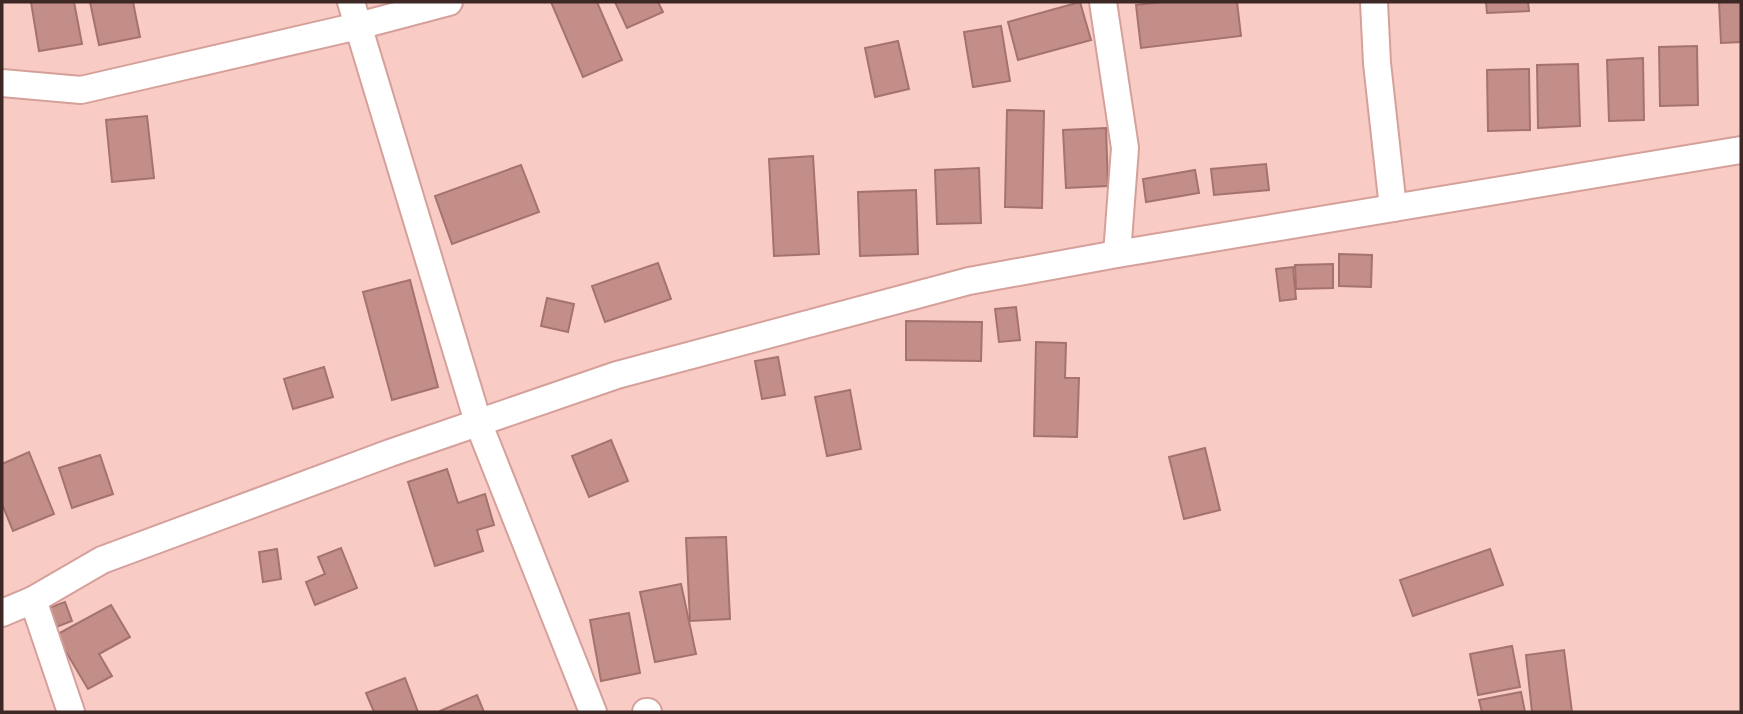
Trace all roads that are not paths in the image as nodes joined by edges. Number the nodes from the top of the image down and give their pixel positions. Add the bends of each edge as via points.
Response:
1 (449, 2) edge
2 (1103, 2) edge
3 (1374, 2) edge
4 (354, 14) edge
5 (2, 83) edge
6 (1741, 150) edge
7 (1393, 208) junction
8 (1117, 254) junction
9 (478, 422) junction
10 (33, 600) junction
11 (2, 613) edge
12 (71, 712) edge
13 (593, 712) edge

1 - 4 street
2 - 8 street via 1125,148
3 - 7 street
4 - 5 street via 81,90
4 - 9 street
6 - 7 street
7 - 8 street
8 - 9 street via 969,281 617,375
9 - 10 street via 102,560
9 - 13 street
10 - 11 street
10 - 12 street

